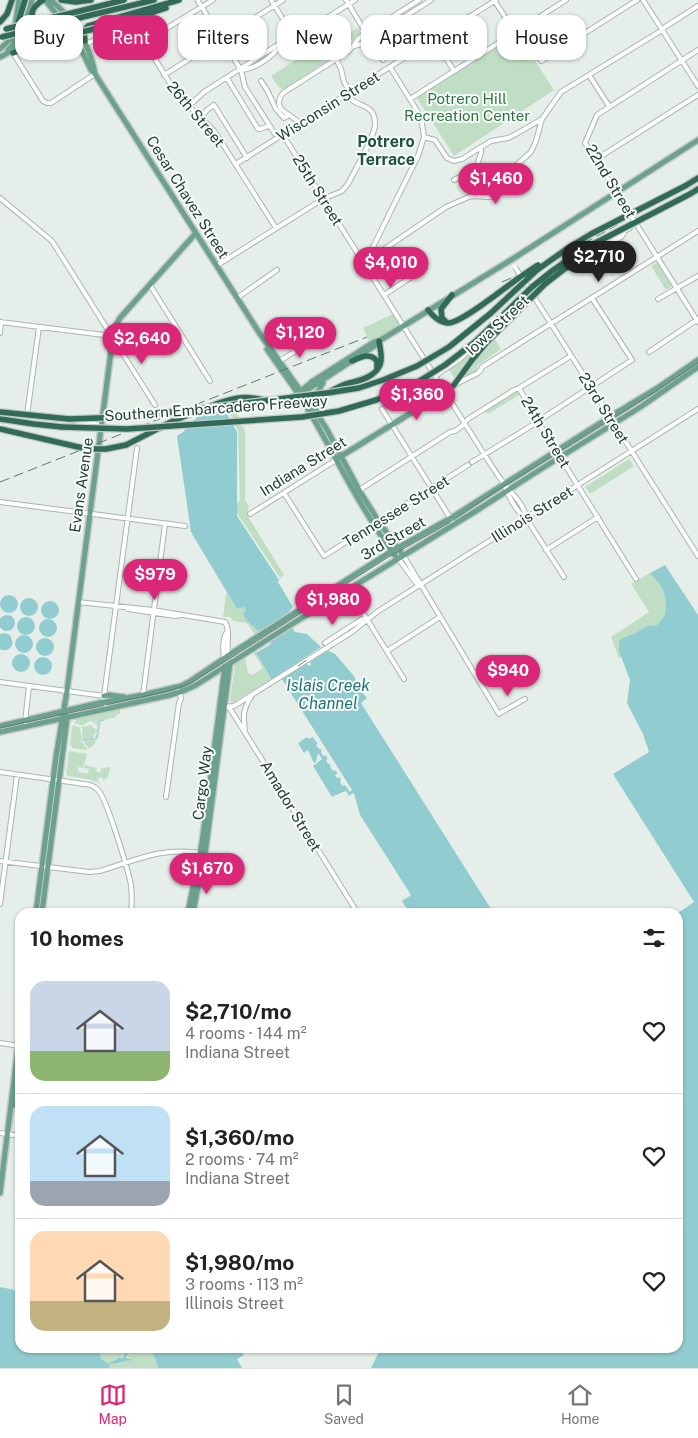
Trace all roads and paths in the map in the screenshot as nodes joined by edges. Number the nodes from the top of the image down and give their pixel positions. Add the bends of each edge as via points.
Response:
1 (11, 0) edge
2 (19, 0) edge
3 (24, 0) edge
4 (32, 0) edge
5 (44, 0) edge
6 (51, 0) edge
7 (61, 0) edge
8 (75, 0) edge
9 (91, 0) edge
10 (124, 0) edge
11 (154, 0) edge
12 (179, 0) edge
13 (184, 0) edge
14 (213, 0) edge
15 (271, 0) edge
16 (283, 0) edge
17 (355, 0) edge
18 (419, 0) edge
19 (431, 0) edge
20 (495, 0) edge
21 (566, 0) edge
22 (637, 0) edge
23 (643, 0) edge
24 (198, 1) edge
25 (82, 2) junction
26 (347, 2) edge
27 (274, 5) junction
28 (698, 6) edge
29 (202, 7) junction
30 (20, 15) edge
31 (32, 15) edge
32 (57, 15) edge
33 (207, 15) edge
34 (258, 15) edge
35 (280, 15) edge
36 (328, 15) edge
37 (395, 15) edge
38 (408, 15) edge
39 (472, 15) edge
40 (504, 15) edge
41 (0, 22) edge
42 (361, 25) edge
43 (168, 28) edge
44 (3, 30) edge
45 (662, 30) junction
46 (15, 31) edge
47 (361, 36) edge
48 (3, 39) edge
49 (93, 39) edge
50 (85, 42) junction
51 (361, 44) edge
52 (354, 46) junction
53 (15, 48) edge
54 (0, 49) edge
55 (351, 50) edge
56 (698, 50) edge
57 (277, 51) edge
58 (13, 53) junction
59 (83, 53) edge
60 (83, 56) edge
61 (1, 58) edge
62 (86, 60) junction
63 (155, 60) edge
64 (188, 60) edge
65 (235, 60) edge
66 (334, 60) edge
67 (336, 60) edge
68 (401, 60) edge
69 (447, 60) edge
70 (541, 61) dead end
71 (681, 61) junction
72 (390, 67) junction
73 (241, 70) junction
74 (454, 71) junction
75 (95, 74) junction
76 (164, 75) junction
77 (590, 75) junction
78 (227, 78) junction
79 (261, 81) dead end
80 (698, 86) edge
81 (349, 93) junction
82 (698, 95) edge
83 (410, 99) junction
84 (188, 106) junction
85 (609, 106) junction
86 (289, 115) junction
87 (201, 117) junction
88 (542, 119) junction
89 (300, 124) junction
90 (269, 126) junction
91 (282, 135) junction
92 (424, 137) junction
93 (698, 140) edge
94 (481, 147) junction
95 (247, 158) junction
96 (596, 160) junction
97 (236, 164) junction
98 (514, 168) dead end
99 (698, 178) edge
100 (454, 180) dead end
101 (509, 185) dead end
102 (698, 189) edge
103 (616, 192) junction
104 (0, 198) edge
105 (323, 199) junction
106 (636, 223) junction
107 (276, 228) junction
108 (698, 231) edge
109 (618, 232) junction
110 (196, 233) junction
111 (568, 248) junction
112 (657, 257) junction
113 (511, 260) junction
114 (363, 261) junction
115 (216, 266) junction
116 (425, 268) dead end
117 (278, 270) dead end
118 (698, 276) edge
119 (150, 285) junction
120 (677, 288) junction
121 (531, 292) junction
122 (384, 295) junction
123 (452, 295) junction
124 (237, 298) junction
125 (592, 298) junction
126 (658, 300) dead end
127 (428, 310) junction
128 (698, 320) edge
129 (1, 322) edge
130 (446, 322) junction
131 (551, 324) junction
132 (404, 326) junction
133 (39, 327) junction
134 (0, 333) edge
135 (112, 336) junction
136 (315, 339) dead end
137 (379, 341) junction
138 (649, 352) dead end
139 (571, 356) junction
140 (698, 360) edge
141 (352, 361) junction
142 (278, 362) junction
143 (698, 367) edge
144 (376, 369) junction
145 (290, 376) junction
146 (329, 376) junction
147 (435, 376) junction
148 (210, 381) dead end
149 (312, 381) junction
150 (454, 385) junction
151 (590, 387) junction
152 (520, 388) junction
153 (445, 391) junction
154 (301, 393) junction
155 (327, 393) junction
156 (280, 403) junction
157 (155, 405) dead end
158 (306, 406) junction
159 (382, 409) dead end
160 (698, 409) edge
161 (0, 412) edge
162 (28, 416) junction
163 (610, 417) junction
164 (0, 418) edge
165 (538, 421) junction
166 (465, 423) junction
167 (392, 424) junction
168 (614, 424) junction
169 (102, 425) junction
170 (326, 428) junction
171 (0, 429) edge
172 (137, 448) dead end
173 (631, 451) junction
174 (484, 454) junction
175 (559, 454) junction
176 (412, 456) junction
177 (338, 458) junction
178 (504, 484) junction
179 (578, 485) junction
180 (432, 488) junction
181 (508, 491) junction
182 (356, 492) junction
183 (284, 493) junction
184 (0, 502) edge
185 (90, 514) junction
186 (250, 514) dead end
187 (598, 517) junction
188 (526, 518) junction
189 (128, 519) junction
190 (453, 521) junction
191 (379, 522) junction
192 (165, 524) junction
193 (373, 525) junction
194 (184, 526) dead end
195 (395, 550) junction
196 (546, 550) junction
197 (698, 556) edge
198 (400, 557) junction
199 (564, 577) dead end
200 (636, 579) dead end
201 (344, 582) junction
202 (420, 585) junction
203 (348, 589) junction
204 (78, 602) junction
205 (116, 607) junction
206 (153, 612) junction
207 (440, 617) junction
208 (367, 619) junction
209 (325, 643) dead end
210 (387, 651) junction
211 (226, 657) junction
212 (227, 665) junction
213 (404, 679) dead end
214 (0, 682) edge
215 (29, 686) junction
216 (175, 687) junction
217 (67, 691) junction
218 (180, 692) junction
219 (174, 694) junction
220 (253, 694) junction
221 (143, 695) junction
222 (104, 696) junction
223 (130, 698) junction
224 (525, 699) dead end
225 (105, 702) junction
226 (179, 703) junction
227 (225, 707) junction
228 (106, 709) junction
229 (64, 711) junction
230 (65, 719) junction
231 (25, 720) junction
232 (0, 726) edge
233 (24, 727) junction
234 (0, 732) edge
235 (245, 732) junction
236 (0, 772) edge
237 (17, 775) junction
238 (56, 780) junction
239 (166, 797) dead end
240 (203, 854) junction
241 (0, 861) edge
242 (6, 862) junction
243 (125, 863) junction
244 (45, 867) junction
245 (0, 904) edge
246 (39, 908) edge
247 (131, 908) edge
248 (189, 908) edge
249 (194, 908) edge
250 (355, 908) edge
251 (0, 1043) edge
252 (15, 1045) edge
253 (15, 1069) edge
254 (15, 1095) edge
255 (0, 1133) edge
256 (8, 1134) junction
257 (15, 1135) edge
258 (0, 1193) edge

1 - 41 highway
2 - 48 main road via 12,37
3 - 30 highway
4 - 61 main road via 23,28
5 - 31 highway
5 - 32 main road, Cesar Chavez Street
6 - 50 main road, Cesar Chavez Street via 75,24
7 - 25 highway
8 - 25 highway
9 - 25 highway
10 - 44 highway, bridge
11 - 48 highway, bridge
12 - 50 highway via 88,26 84,31
13 - 58 highway, bridge via 133,19 35,44
14 - 29 street
15 - 27 street
16 - 27 street
17 - 26 street
18 - 37 street
19 - 38 street
20 - 39 street, Wisconsin Street
20 - 40 street
21 - 74 street
22 - 70 street
23 - 45 street
24 - 29 street, 25th Street
26 - 36 street
26 - 42 street
27 - 34 street
27 - 35 street
28 - 45 street
29 - 33 street, 25th Street
29 - 43 street
45 - 71 street
45 - 77 street
46 - 48 main road
47 - 52 street
48 - 54 main road
49 - 50 street, 26th Street
50 - 75 main road, Cesar Chavez Street
51 - 52 street
52 - 55 street
53 - 61 main road
56 - 71 street
57 - 73 street
58 - 61 main road
58 - 75 street via 47,104
59 - 62 main road, Cesar Chavez Street
60 - 62 main road
62 - 75 main road, Cesar Chavez Street
63 - 76 street, 26th Street
64 - 76 street
65 - 73 street, 25th Street
66 - 86 street via 283,94 279,105
67 - 81 street
68 - 72 street, Wisconsin Street
69 - 74 street
71 - 80 street
71 - 85 street
72 - 81 street, Wisconsin Street
72 - 83 street
73 - 78 street
73 - 90 street, 25th Street via 245,87
74 - 83 street
75 - 110 main road, Cesar Chavez Street
76 - 84 street, 26th Street
77 - 85 street
77 - 88 street via 561,92
78 - 84 street
78 - 90 street via 258,129
79 - 86 street via 279,114 284,118
81 - 89 street, Wisconsin Street
81 - 105 street via 353,102 370,109 375,127 348,184 342,191
82 - 96 street
83 - 92 street via 420,117
84 - 87 street, 26th Street
85 - 96 street, 22nd Street via 597,115 585,143
86 - 89 street
87 - 95 street via 214,105
87 - 97 street, 26th Street
88 - 94 street via 508,138
88 - 98 street via 531,152
89 - 91 street, Wisconsin Street
90 - 91 street, 25th Street via 275,134
91 - 95 street, Wisconsin Street
91 - 105 street, 25th Street
92 - 94 street via 434,140 447,158 454,160
92 - 114 street via 415,164
93 - 103 main road
94 - 100 street via 476,168
95 - 97 street, Wisconsin Street
96 - 103 street, 22nd Street
97 - 107 street, 26th Street
99 - 111 highway, bridge
101 - 114 street via 495,196 471,196 446,207
102 - 109 highway, Southern Embarcadero Freeway, bridge
103 - 106 street, 22nd Street, bridge
103 - 113 main road
104 - 135 street via 51,240
105 - 107 street
105 - 114 street, 25th Street
106 - 112 street, 22nd Street
106 - 121 street, Iowa Street via 620,237
107 - 115 street
108 - 112 street, Indiana Street
109 - 150 highway, bridge via 545,284 487,342
109 - 164 highway, Southern Embarcadero Freeway, bridge via 582,250 552,271 475,342 445,365 412,385 364,404 302,417 127,429 55,427
110 - 115 main road, Cesar Chavez Street
110 - 119 main road, Evans Avenue
111 - 130 highway, bridge via 465,316
111 - 155 highway, bridge via 532,274 475,327 437,355 383,380
112 - 120 street, 22nd Street
112 - 125 street, Indiana Street
113 - 121 street, 23rd Street, bridge
113 - 123 main road
114 - 122 street, 25th Street
115 - 124 main road, Cesar Chavez Street
116 - 122 street
117 - 124 street
118 - 120 street
119 - 135 main road, Evans Avenue via 120,318
119 - 148 street
120 - 126 street
120 - 128 street, 22nd Street
121 - 131 street, 23rd Street
121 - 147 street, Iowa Street via 473,348
122 - 132 street, 25th Street
123 - 127 main road
123 - 130 highway via 441,309
124 - 142 main road, Cesar Chavez Street
125 - 131 street, Indiana Street
125 - 151 street, Tennessee Street via 632,360
127 - 130 highway via 438,320
127 - 132 main road
128 - 138 street
129 - 133 street
129 - 134 street
131 - 139 street, 23rd Street
131 - 150 street, Indiana Street
132 - 137 main road
132 - 147 street, 25th Street
133 - 135 street
133 - 162 street
135 - 157 street
135 - 169 main road, Evans Avenue
136 - 142 street
137 - 141 main road
137 - 144 highway via 381,359
137 - 149 main road
139 - 151 street, 23rd Street
139 - 152 street
140 - 163 main road, 3rd Street
141 - 144 highway via 365,355 373,357 377,361
141 - 146 main road
142 - 145 main road, Cesar Chavez Street
142 - 154 main road, Cesar Chavez Street
143 - 168 main road, 3rd Street
144 - 155 highway, bridge via 364,378
145 - 149 main road via 303,385
145 - 154 main road, Cesar Chavez Street
146 - 154 main road
146 - 170 main road via 316,396 317,409
147 - 153 street, 25th Street
149 - 154 main road
150 - 153 main road, Indiana Street
151 - 163 street, 23rd Street
151 - 165 street, Tennessee Street
152 - 165 street, 24th Street
152 - 166 street
153 - 166 street, 25th Street
153 - 167 main road, Indiana Street
154 - 156 highway
154 - 158 main road, Cesar Chavez Street
154 - 170 main road, Cesar Chavez Street
155 - 161 highway, Southern Embarcadero Freeway, bridge via 126,417 52,418
156 - 158 highway
156 - 171 highway, bridge via 252,397 228,400 171,422 126,445 106,449 74,447
158 - 177 main road, Cesar Chavez Street
159 - 167 street
160 - 173 street, Illinois Street
161 - 162 street
162 - 169 street
163 - 168 street, 23rd Street
163 - 175 main road, 3rd Street
165 - 174 street, Tennessee Street
165 - 175 street, 24th Street
166 - 174 street, 25th Street
166 - 176 street
167 - 176 street
167 - 177 main road, Indiana Street
168 - 173 street, 23rd Street
168 - 175 main road, 3rd Street
169 - 185 main road, Evans Avenue
170 - 177 main road, Cesar Chavez Street
172 - 189 street
173 - 179 street, Illinois Street
173 - 197 street, 23rd Street
174 - 178 street, 25th Street
174 - 180 street, Tennessee Street
175 - 178 main road, 3rd Street
175 - 179 street, 24th Street
175 - 181 main road, 3rd Street
176 - 180 street
176 - 182 street
177 - 182 main road, Cesar Chavez Street
177 - 183 street, Indiana Street
178 - 181 street, 25th Street
178 - 190 main road, 3rd Street
179 - 187 street, 24th Street
179 - 188 street, Illinois Street
180 - 190 street
180 - 191 street, Tennessee Street
181 - 188 street, 25th Street via 526,513
181 - 190 main road, 3rd Street
182 - 191 main road, Cesar Chavez Street
182 - 193 main road, Cesar Chavez Street
183 - 186 street, Indiana Street
183 - 193 street, Tennessee Street via 324,556
184 - 185 street
185 - 189 street
185 - 204 main road, Evans Avenue
187 - 196 street
187 - 200 street, 24th Street
188 - 196 street, 25th Street
188 - 202 street, Illinois Street
189 - 192 street
189 - 205 street
190 - 195 main road, 3rd Street
190 - 198 main road, 3rd Street
191 - 193 street, Tennessee Street
191 - 195 main road, Cesar Chavez Street
192 - 194 street
192 - 206 street
193 - 195 main road, Cesar Chavez Street
195 - 198 main road, Cesar Chavez Street
195 - 201 main road, 3rd Street
196 - 199 street, 25th Street
198 - 202 street, Cesar Chavez Street
198 - 203 main road, 3rd Street
201 - 203 street
201 - 211 main road, 3rd Street
202 - 207 street, Cesar Chavez Street
202 - 208 street, Illinois Street
203 - 208 street
203 - 212 main road, 3rd Street
204 - 205 street
204 - 217 main road, Evans Avenue
205 - 206 street
205 - 222 street
206 - 211 street via 223,621 228,628 223,647
206 - 221 street
207 - 210 street
207 - 224 street, Cesar Chavez Street via 500,713
208 - 209 street, Illinois Street
208 - 210 street
208 - 220 street, Illinois Street via 352,632
210 - 213 street
211 - 212 main road, Cargo Way
211 - 216 main road, 3rd Street via 193,680
212 - 218 main road, 3rd Street
212 - 227 main road, Cargo Way
214 - 215 street
215 - 217 street
215 - 231 street
216 - 218 street
216 - 221 main road, 3rd Street
217 - 222 street
217 - 229 main road, Evans Avenue
218 - 219 main road, 3rd Street
218 - 226 street
219 - 226 street
219 - 228 main road, 3rd Street
220 - 227 street, Illinois Street via 234,706
220 - 235 street via 245,707
221 - 223 main road, 3rd Street
222 - 223 main road
222 - 225 street
223 - 225 main road, 3rd Street
225 - 228 street
225 - 229 main road, 3rd Street
226 - 239 street
227 - 235 street, Amador Street
227 - 240 main road, Cargo Way
228 - 230 main road, 3rd Street
229 - 230 main road
229 - 231 main road, 3rd Street
230 - 233 main road, 3rd Street
230 - 238 main road
231 - 232 main road, 3rd Street
231 - 233 street
233 - 234 main road, 3rd Street
235 - 250 street, Amador Street
236 - 237 street
237 - 238 street
237 - 242 street
238 - 243 street via 88,784 98,789 104,798
238 - 244 main road
240 - 243 street via 163,852
240 - 248 main road, Cargo Way
240 - 249 main road, Cargo Way
241 - 242 street
242 - 244 street
242 - 245 street
243 - 244 street via 89,872
243 - 247 street
244 - 246 main road
251 - 252 street
253 - 256 main road
254 - 256 main road
255 - 256 street
256 - 257 street
256 - 258 main road

